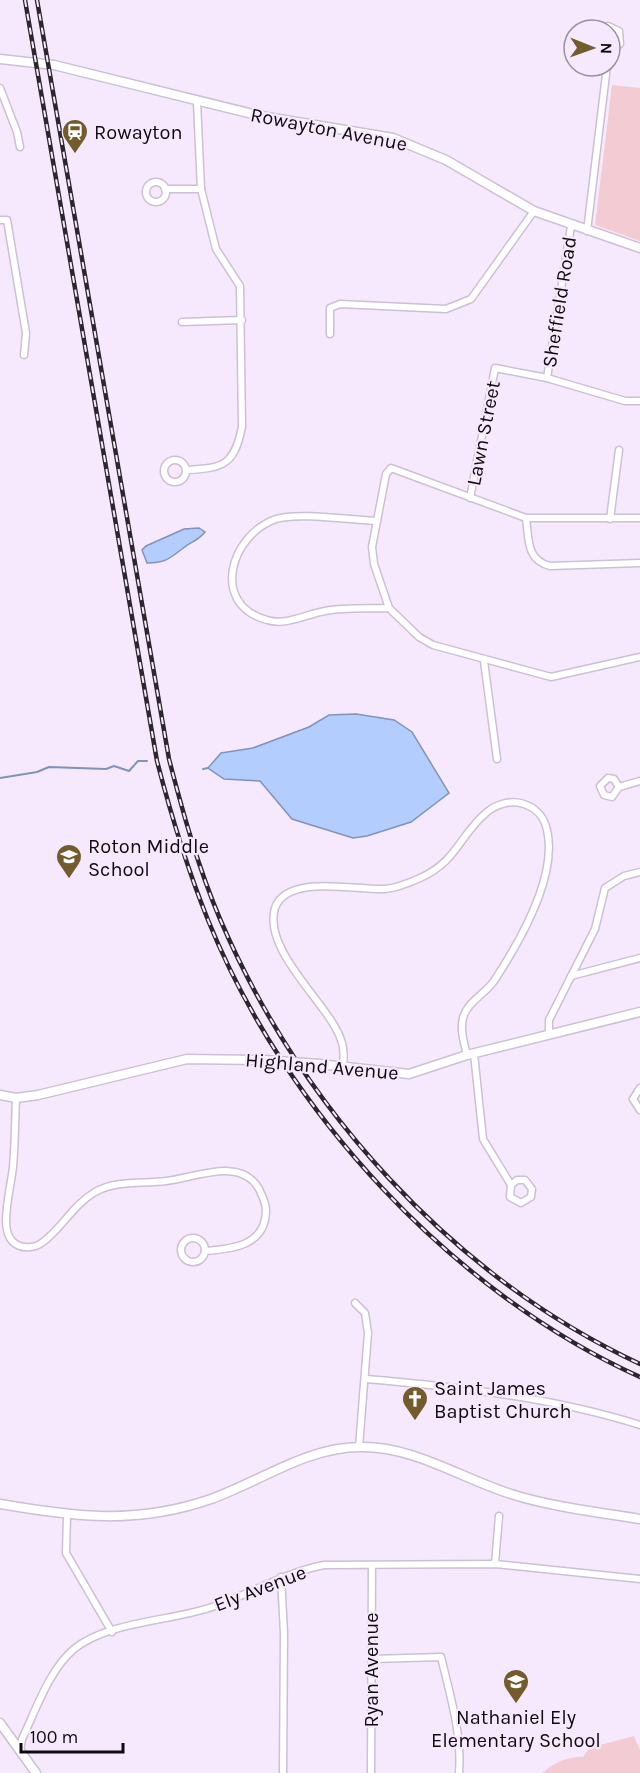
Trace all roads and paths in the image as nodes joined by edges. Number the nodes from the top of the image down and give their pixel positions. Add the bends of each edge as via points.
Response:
1 (0, 59) edge
2 (606, 78) edge
3 (0, 88) edge
4 (197, 102) junction
5 (20, 147) dead end
6 (165, 189) dead end
7 (201, 189) junction
8 (534, 211) junction
9 (3, 220) edge
10 (571, 226) junction
11 (587, 232) junction
12 (640, 248) edge
13 (242, 320) junction
14 (182, 322) dead end
15 (330, 334) dead end
16 (24, 355) dead end
17 (547, 378) junction
18 (640, 401) edge
19 (619, 450) dead end
20 (186, 470) dead end
21 (470, 498) junction
22 (526, 518) junction
23 (640, 518) edge
24 (609, 519) junction
25 (376, 521) junction
26 (640, 563) edge
27 (389, 608) junction
28 (640, 657) edge
29 (484, 661) junction
30 (497, 759) dead end
31 (640, 781) edge
32 (619, 787) dead end
33 (640, 872) edge
34 (640, 958) edge
35 (571, 976) junction
36 (640, 1012) edge
37 (549, 1034) junction
38 (471, 1054) junction
39 (343, 1067) junction
40 (640, 1088) edge
41 (0, 1095) edge
42 (16, 1098) junction
43 (640, 1110) edge
44 (511, 1185) dead end
45 (3, 1220) edge
46 (205, 1251) junction
47 (355, 1303) dead end
48 (366, 1379) junction
49 (640, 1425) edge
50 (359, 1447) junction
51 (0, 1504) edge
52 (68, 1515) junction
53 (499, 1516) dead end
54 (640, 1519) edge
55 (495, 1564) junction
56 (372, 1566) junction
57 (281, 1577) junction
58 (640, 1580) edge
59 (112, 1632) junction
60 (372, 1659) junction
61 (0, 1723) edge
62 (20, 1751) junction
63 (36, 1773) edge
64 (283, 1773) edge
65 (371, 1773) edge
66 (459, 1773) edge

1 - 4 street, Rowayton Avenue via 54,65
2 - 11 street
3 - 5 street
4 - 7 street
4 - 8 street, Rowayton Avenue via 403,141 446,160
6 - 7 street
7 - 13 street via 216,249 240,286
8 - 10 street, Rowayton Avenue
8 - 15 street via 471,299 446,309 340,304 330,308
9 - 16 street via 26,333
10 - 11 street, Rowayton Avenue
10 - 17 street, Sheffield Road
11 - 12 street, Rowayton Avenue
13 - 14 street
13 - 20 street via 242,427 238,446 220,467
17 - 18 street via 625,401
17 - 21 street, Lawn Street via 495,368
19 - 24 street
21 - 22 street
21 - 25 street via 399,470 389,470
22 - 24 street
22 - 26 street via 530,552 540,563
23 - 24 street
25 - 27 street via 374,564
25 - 27 street via 291,517 268,522 253,531 237,552 232,587 241,603 267,620 285,621 325,611
27 - 29 street via 433,645
28 - 29 street via 551,677
29 - 30 street
31 - 32 street
33 - 35 street via 624,876 605,888 595,929
34 - 35 street
35 - 37 street via 549,1020
36 - 37 street, Highland Avenue
37 - 38 street, Highland Avenue
38 - 39 street, Highland Avenue via 409,1074
38 - 39 street via 462,1027 466,1011 493,982 533,910 546,875 549,847 545,822 537,810 525,803 503,804 487,811 449,859 414,881 382,889 316,886 295,890 280,900 274,920 284,953 339,1034
38 - 44 street via 483,1139
39 - 42 street, Highland Avenue, bridge via 187,1059
40 - 43 street via 633,1099
41 - 42 street, Highland Avenue
42 - 45 street via 13,1164
45 - 46 street via 13,1242 32,1247 43,1242 77,1206 112,1185 169,1181 217,1171 248,1175 263,1196 266,1210 262,1225 247,1244
46 - 46 street via 201,1240 193,1237 186,1239 181,1249 184,1259 192,1262 202,1258
47 - 48 street via 365,1312
48 - 49 street via 517,1395
48 - 50 street
50 - 52 street via 334,1449 212,1499 174,1510 132,1517
50 - 54 street via 408,1454 529,1500
51 - 52 street
52 - 59 street via 66,1553
53 - 55 street
55 - 56 street, Ely Avenue
55 - 58 street, Ely Avenue
56 - 57 street, Ely Avenue via 324,1565
56 - 60 street, Ryan Avenue
57 - 59 street, Ely Avenue via 211,1608
57 - 64 street via 285,1633
59 - 62 street, Ely Avenue via 74,1649 62,1663 22,1739
60 - 65 street, Ryan Avenue
60 - 66 street via 441,1657 457,1723
61 - 62 street
62 - 63 street

